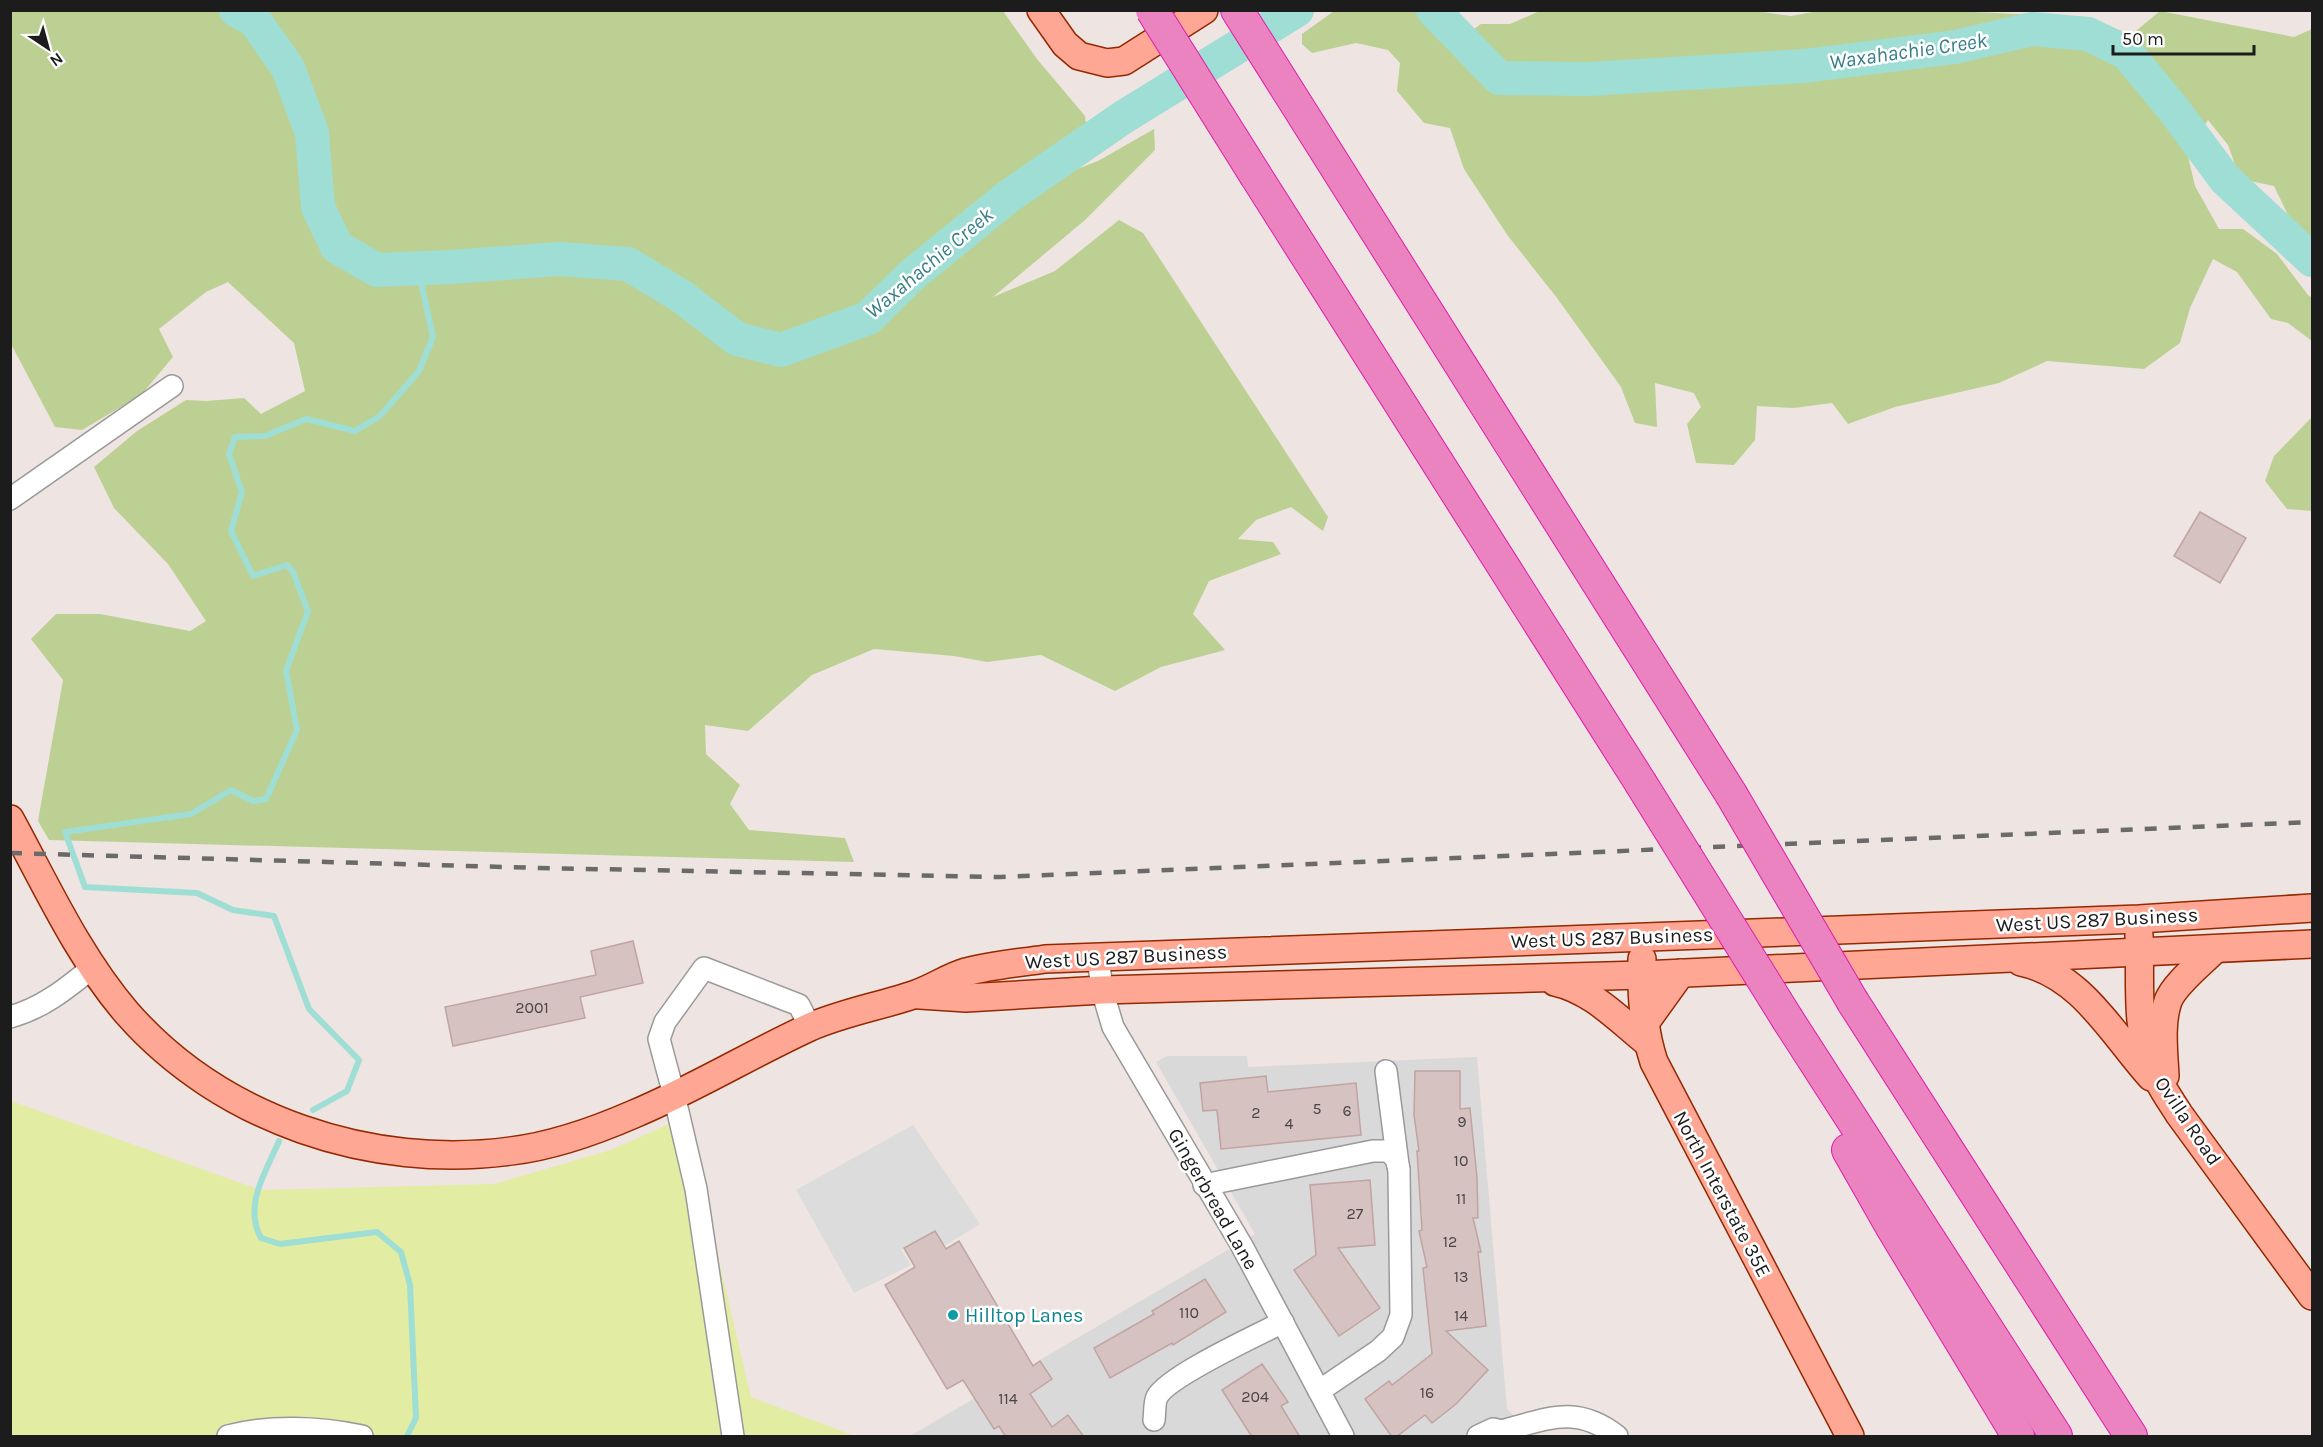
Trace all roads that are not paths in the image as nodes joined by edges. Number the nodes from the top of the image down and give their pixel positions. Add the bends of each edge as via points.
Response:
1 (1041, 10) edge
2 (1152, 10) edge
3 (1204, 10) edge
4 (1237, 10) edge
5 (172, 386) dead end
6 (10, 499) edge
7 (10, 819) edge
8 (2313, 908) edge
9 (2139, 919) junction
10 (1643, 937) junction
11 (2313, 944) edge
12 (2215, 949) junction
13 (2140, 953) junction
14 (1098, 956) junction
15 (1996, 958) junction
16 (93, 968) junction
17 (1681, 973) junction
18 (1642, 975) junction
19 (1533, 977) junction
20 (1102, 990) junction
21 (916, 994) junction
22 (10, 1017) edge
23 (810, 1027) junction
24 (1796, 1032) junction
25 (1646, 1033) junction
26 (1386, 1071) dead end
27 (2165, 1093) junction
28 (674, 1095) junction
29 (1399, 1172) junction
30 (1204, 1185) junction
31 (1970, 1187) junction
32 (2313, 1296) edge
33 (1283, 1322) junction
34 (1319, 1391) junction
35 (1154, 1420) dead end
36 (1503, 1434) edge
37 (228, 1437) edge
38 (362, 1437) edge
39 (733, 1437) edge
40 (1343, 1437) edge
41 (1478, 1437) edge
42 (1617, 1437) edge
43 (1850, 1437) edge
44 (2018, 1437) edge
45 (2056, 1437) edge
46 (2131, 1437) edge
47 (2154, 1437) edge

1 - 3 main road via 1065,44 1079,56 1107,63 1124,61
2 - 24 highway, bridge
4 - 31 highway, bridge via 1731,794 1853,1002
5 - 6 street
7 - 16 main road, West US 287 Business
8 - 9 main road, West US 287 Business
9 - 10 main road, West US 287 Business
9 - 13 main road, Ovilla Road
10 - 14 main road, West US 287 Business
10 - 18 main road, North Interstate 35E
11 - 12 main road, West US 287 Business
12 - 13 main road, West US 287 Business
12 - 27 main road via 2182,981 2168,1001 2163,1031
13 - 15 main road, West US 287 Business
13 - 27 main road, Ovilla Road via 2143,1035 2151,1065
14 - 20 street, Gingerbread Lane
14 - 21 main road, West US 287 Business via 1045,959 965,972
15 - 17 main road, West US 287 Business
15 - 27 main road via 2038,966 2080,993
16 - 22 street via 55,997
16 - 28 main road, West US 287 Business via 151,1039 204,1081 274,1119 362,1147 443,1156 513,1151 591,1131
17 - 18 main road, West US 287 Business
17 - 25 main road
18 - 19 main road, West US 287 Business
18 - 25 main road, North Interstate 35E
19 - 20 main road, West US 287 Business
19 - 25 main road via 1570,985
20 - 21 main road, West US 287 Business via 966,998
20 - 30 street, Gingerbread Lane via 1113,1027
21 - 23 main road, West US 287 Business
23 - 28 main road, West US 287 Business
23 - 28 street via 799,1005 704,968 665,1022 659,1040
24 - 44 highway via 1837,1130
24 - 45 highway
25 - 43 main road, North Interstate 35E via 1665,1086
26 - 29 street
27 - 32 main road, Ovilla Road
28 - 39 street via 696,1189
29 - 30 street via 1389,1151 1374,1151
29 - 34 street via 1401,1315 1393,1337
30 - 33 street, Gingerbread Lane
31 - 46 highway
31 - 47 highway via 2019,1234
33 - 34 street, Gingerbread Lane
33 - 35 street via 1168,1384 1157,1398
34 - 40 street, Gingerbread Lane
36 - 41 street via 1493,1429
36 - 42 street via 1551,1418 1578,1416 1601,1424
37 - 38 street via 266,1430 332,1430

